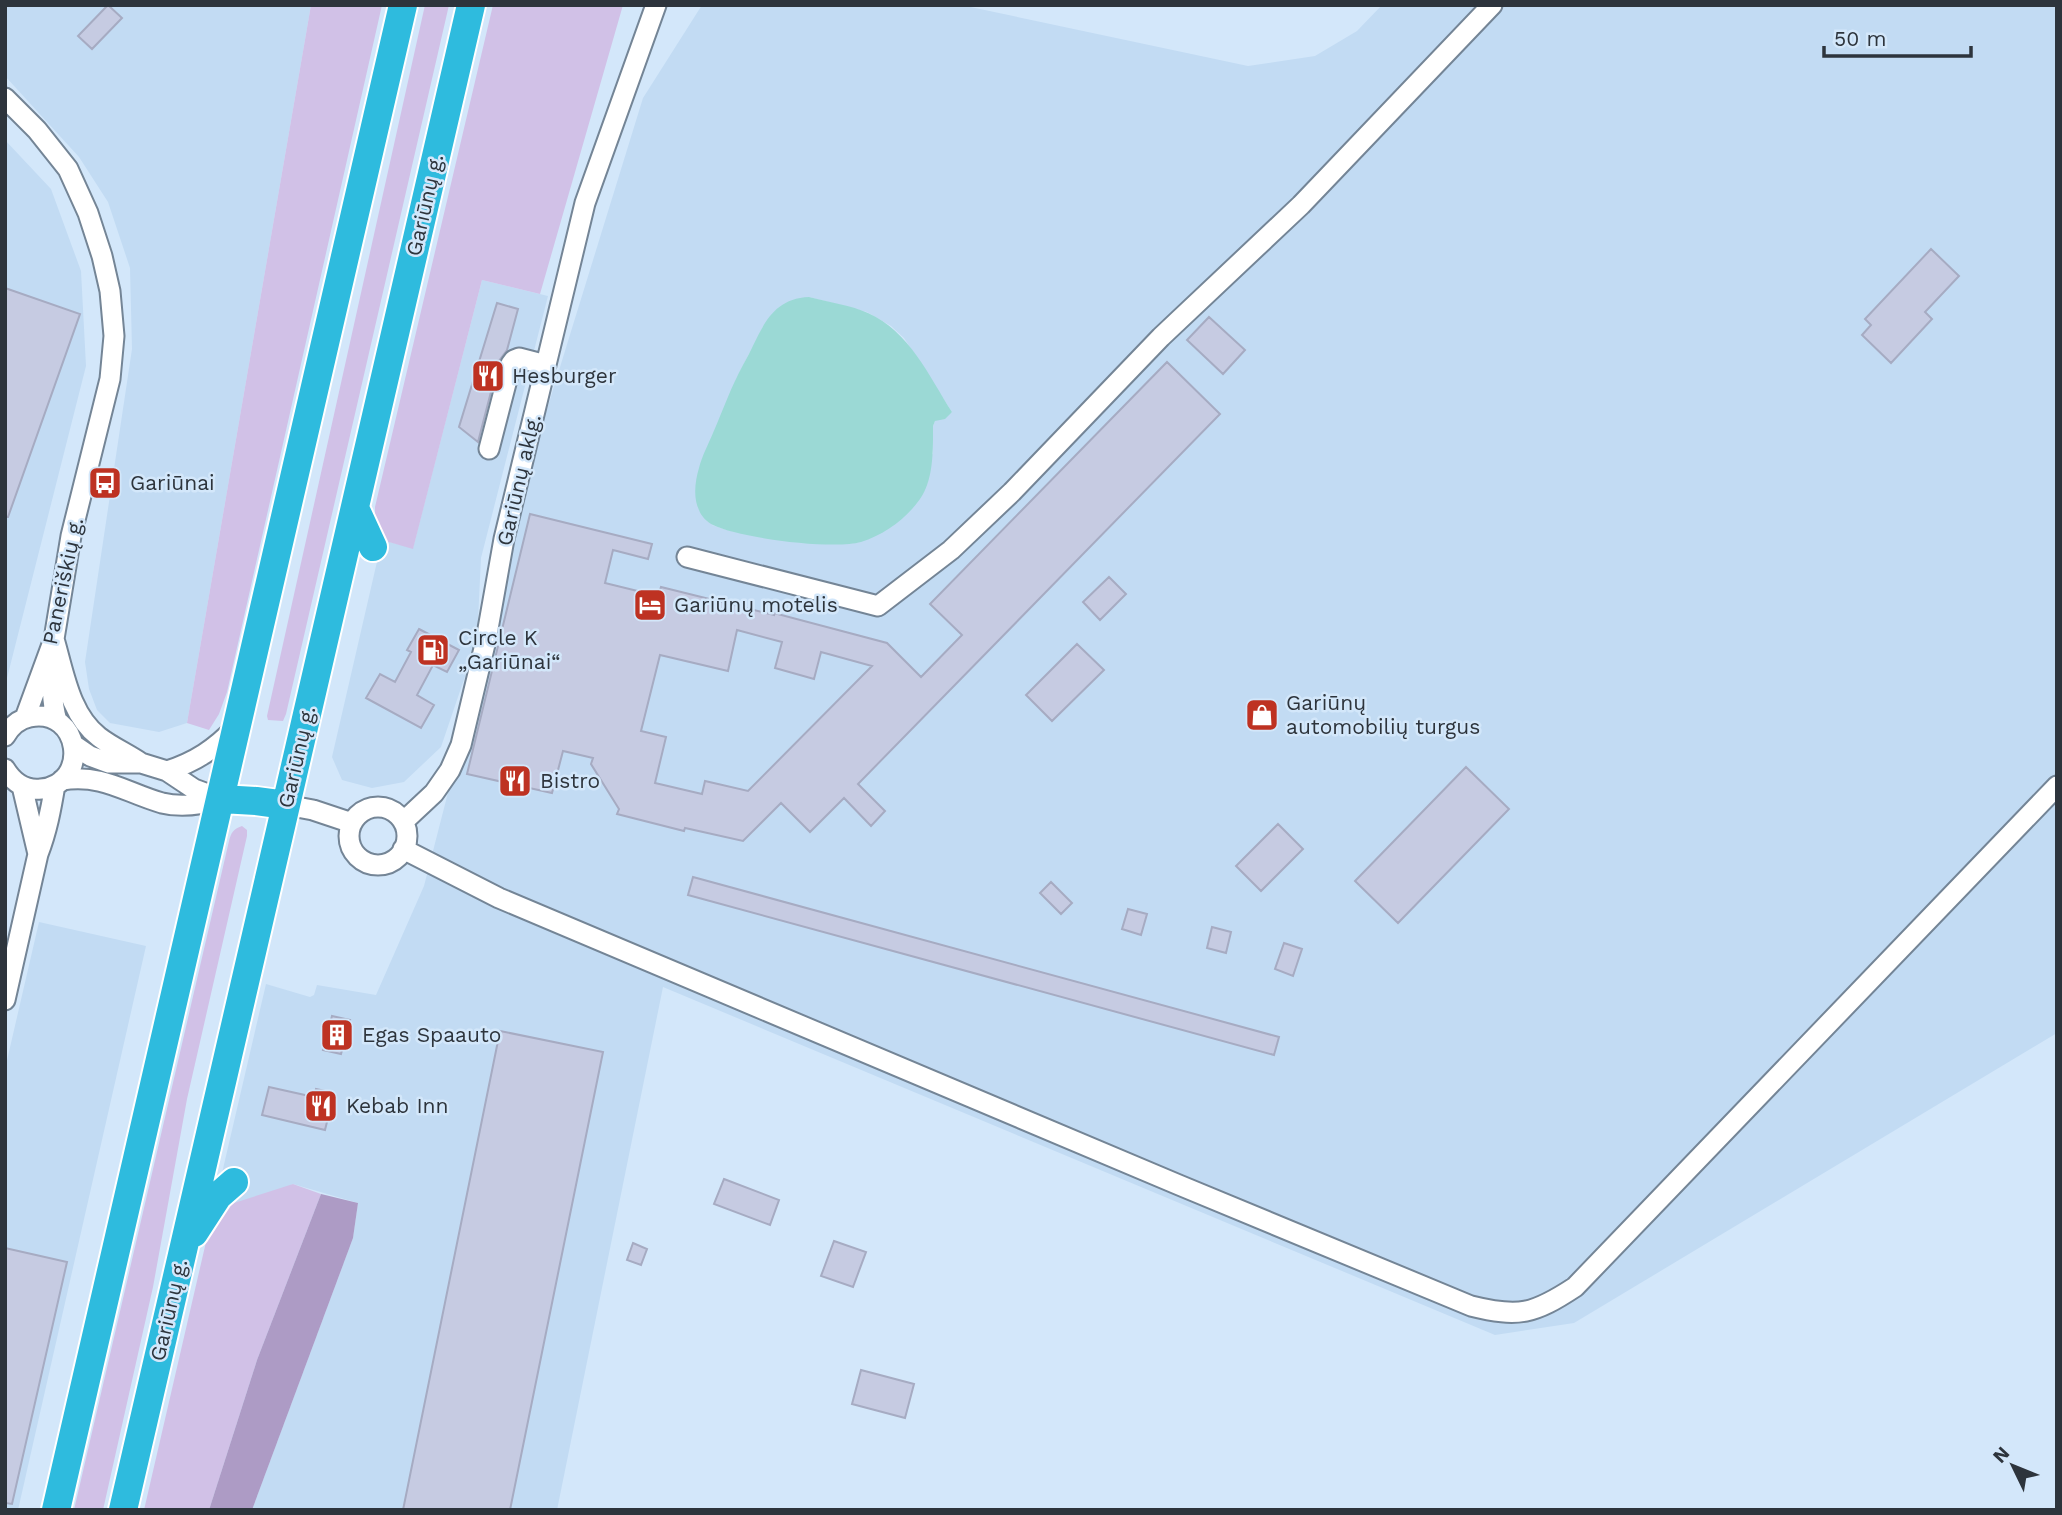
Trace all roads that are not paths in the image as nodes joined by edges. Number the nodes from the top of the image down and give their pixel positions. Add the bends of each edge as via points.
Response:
1 (402, 5) edge
2 (471, 5) edge
3 (656, 5) edge
4 (1492, 5) edge
5 (5, 98) edge
6 (546, 365) junction
7 (489, 449) dead end
8 (355, 508) junction
9 (373, 547) dead end
10 (687, 557) dead end
11 (54, 639) junction
12 (25, 718) junction
13 (57, 721) junction
14 (236, 727) junction
15 (5, 736) edge
16 (74, 745) junction
17 (141, 763) junction
18 (5, 769) edge
19 (167, 771) junction
20 (59, 783) junction
21 (22, 786) junction
22 (2057, 786) edge
23 (221, 799) junction
24 (286, 805) junction
25 (403, 822) junction
26 (352, 823) junction
27 (403, 849) junction
28 (38, 854) junction
29 (5, 1000) edge
30 (234, 1182) dead end
31 (182, 1254) junction
32 (56, 1510) edge
33 (123, 1510) edge

1 - 14 highway
2 - 8 highway, Gariūnų g.
3 - 6 street, Gariūnų aklg. via 585,203
4 - 10 street via 1301,205 1161,337 1012,492 951,550 878,606
5 - 11 street, Paneriškių g. via 68,169 88,213 110,291 114,336 110,379 71,536
6 - 7 street via 519,358 511,364
6 - 25 street, Gariūnų aklg. via 503,539 486,640 461,744 434,793
8 - 9 highway
8 - 24 highway, Gariūnų g.
11 - 12 street, Paneriškių g.
11 - 13 street via 52,689
11 - 17 street via 85,723
12 - 13 street
12 - 15 street, Paneriškių g.
13 - 16 street
14 - 19 street via 202,756
14 - 23 highway
16 - 17 street via 109,763
16 - 20 street via 70,770
17 - 19 street
18 - 21 street
19 - 23 street via 194,789
20 - 21 street via 43,789
20 - 23 street via 92,779 163,803 187,806
20 - 28 street
21 - 28 street
22 - 27 street via 1575,1287 1528,1311 1500,1313 1471,1306 499,898
23 - 24 highway
23 - 32 highway
24 - 26 street
24 - 31 highway, Gariūnų g.
25 - 26 street via 380,807 364,811
25 - 27 street
26 - 27 street via 349,840 363,860 381,864
28 - 29 street
30 - 31 highway via 218,1196
31 - 33 highway, Gariūnų g.

